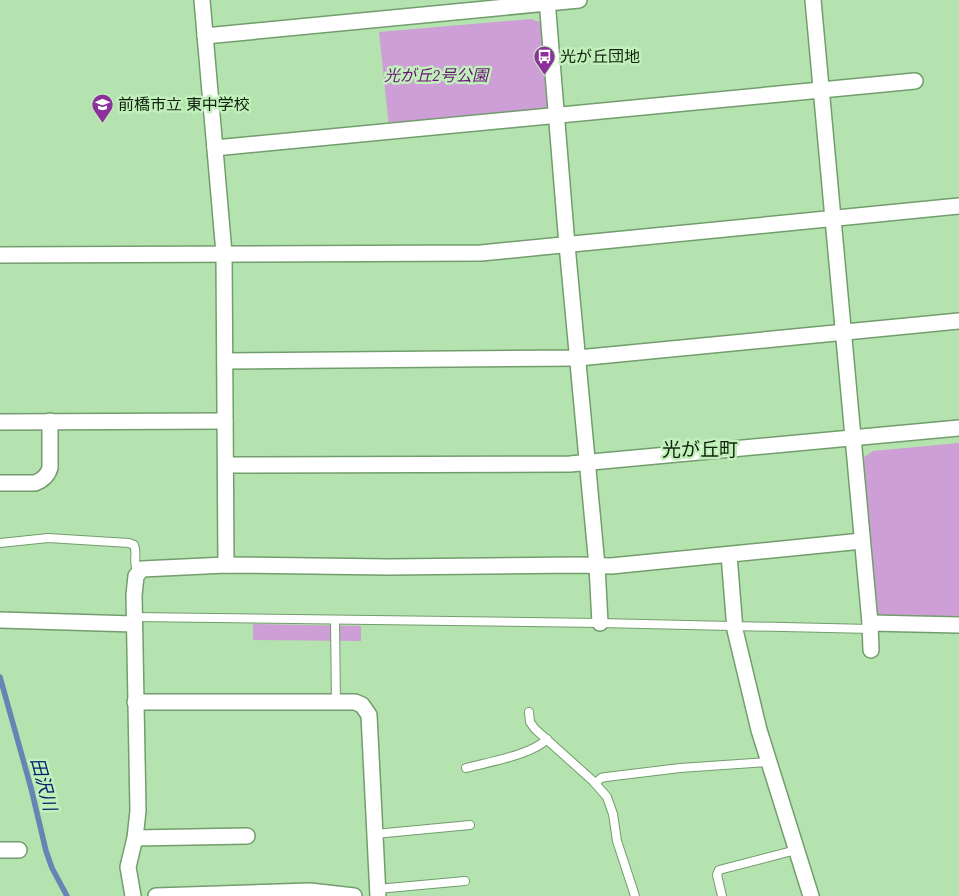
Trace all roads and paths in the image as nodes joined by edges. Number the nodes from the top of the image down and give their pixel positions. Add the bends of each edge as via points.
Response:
1 (202, 0) edge
2 (579, 0) edge
3 (813, 0) edge
4 (547, 2) edge
5 (205, 36) junction
6 (915, 81) dead end
7 (821, 91) junction
8 (556, 116) junction
9 (215, 148) junction
10 (959, 206) edge
11 (834, 218) junction
12 (567, 245) junction
13 (224, 253) junction
14 (0, 254) edge
15 (959, 321) edge
16 (843, 332) junction
17 (578, 358) junction
18 (224, 361) junction
19 (50, 421) junction
20 (225, 421) junction
21 (0, 422) edge
22 (959, 428) edge
23 (852, 438) junction
24 (586, 463) junction
25 (226, 465) junction
26 (0, 483) edge
27 (862, 541) junction
28 (0, 543) edge
29 (729, 555) junction
30 (226, 565) junction
31 (597, 566) junction
32 (138, 572) junction
33 (0, 620) edge
34 (134, 620) junction
35 (335, 620) junction
36 (600, 623) junction
37 (959, 625) edge
38 (735, 626) junction
39 (870, 626) junction
40 (871, 650) dead end
41 (135, 702) junction
42 (336, 703) junction
43 (529, 712) dead end
44 (547, 740) junction
45 (768, 762) junction
46 (466, 768) dead end
47 (596, 783) junction
48 (470, 825) dead end
49 (376, 834) junction
50 (247, 836) dead end
51 (135, 838) junction
52 (0, 850) edge
53 (19, 850) dead end
54 (796, 850) junction
55 (464, 881) dead end
56 (378, 892) edge
57 (133, 896) edge
58 (156, 896) edge
59 (354, 896) edge
60 (634, 896) edge
61 (722, 896) edge
62 (811, 896) edge

1 - 5 street
2 - 4 street
3 - 7 street
4 - 5 street
4 - 8 street
5 - 9 street
6 - 7 street
7 - 8 street
7 - 11 street
8 - 9 street
8 - 12 street
9 - 13 street
10 - 11 street
11 - 12 street
11 - 16 street
12 - 13 street via 482,253
12 - 17 street
13 - 14 street
13 - 18 street
15 - 16 street
16 - 17 street
16 - 23 street
17 - 18 street
17 - 24 street
18 - 20 street
19 - 20 street
19 - 21 street
19 - 26 street via 48,474 36,483
20 - 25 street
22 - 23 street
23 - 24 street
23 - 27 street
24 - 25 street
24 - 31 street
25 - 30 street
27 - 29 street
27 - 39 street
28 - 32 lane via 48,538 129,543 136,549 134,565
29 - 31 street
29 - 38 street
30 - 31 street
30 - 32 street via 147,568
31 - 36 street
32 - 34 street via 134,582
33 - 34 street
34 - 35 lane via 242,617
34 - 41 street
35 - 36 lane
35 - 42 lane
36 - 38 lane
37 - 39 street
38 - 39 lane
38 - 45 street
39 - 40 street
41 - 42 street
41 - 51 street via 138,811
42 - 49 street via 355,702 370,715
43 - 44 lane via 530,722
44 - 46 lane via 528,751
44 - 47 lane
45 - 47 lane via 606,777
45 - 54 street
47 - 60 lane via 611,806 617,841
48 - 49 lane
49 - 56 street
50 - 51 street
51 - 57 street via 128,868
52 - 53 street
54 - 61 lane via 719,870 717,875
54 - 62 street
55 - 56 lane
58 - 59 street via 310,891

